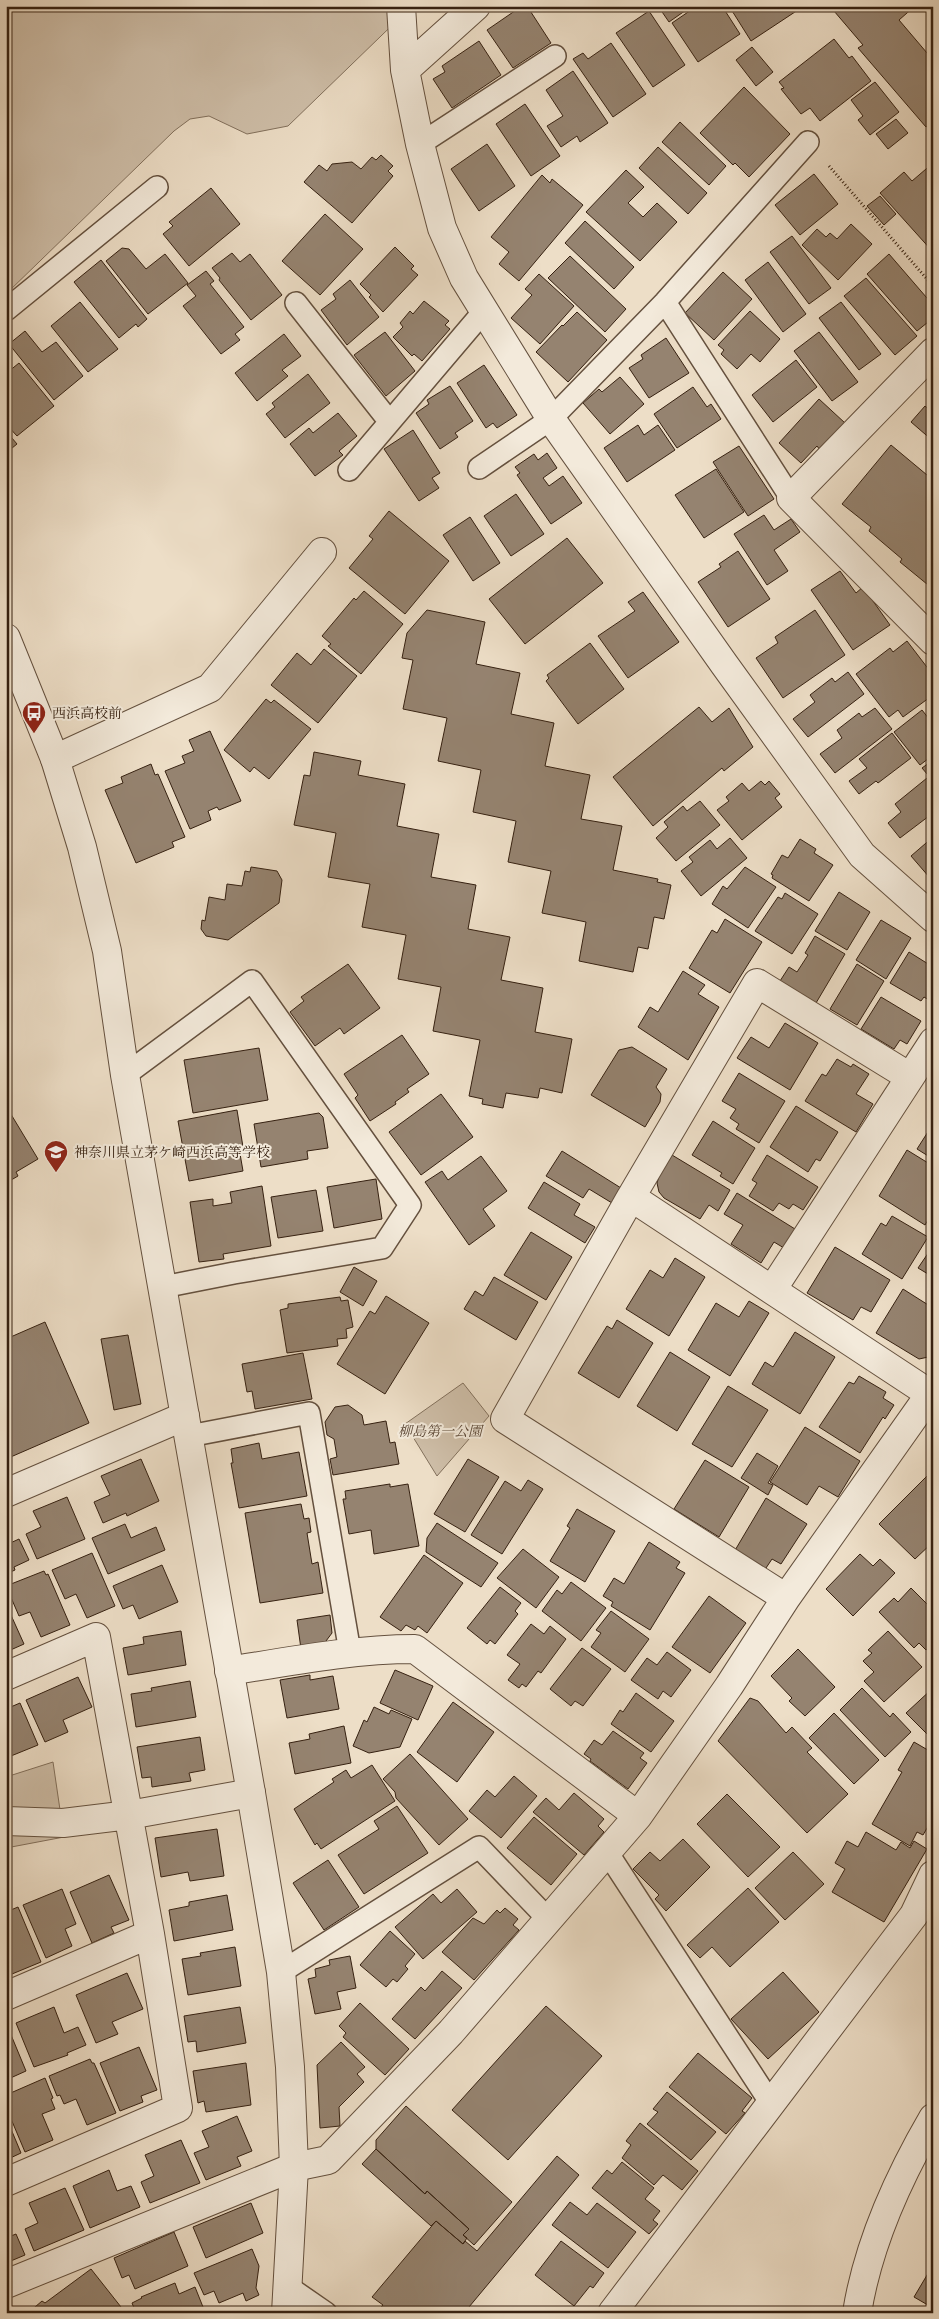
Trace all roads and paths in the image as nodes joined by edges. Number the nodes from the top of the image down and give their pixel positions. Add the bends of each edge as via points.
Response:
1 (401, 6) edge
2 (476, 6) edge
3 (555, 56) dead end
4 (405, 70) junction
5 (808, 142) joint
6 (420, 144) junction
7 (157, 187) dead end
8 (933, 286) edge
9 (665, 302) junction
10 (296, 303) dead end
11 (6, 310) edge
12 (484, 311) junction
13 (933, 352) edge
14 (551, 419) junction
15 (390, 421) junction
16 (479, 468) dead end
17 (349, 470) dead end
18 (791, 498) junction
19 (322, 552) dead end
20 (6, 638) edge
21 (933, 641) edge
22 (55, 759) junction
23 (933, 918) edge
24 (933, 1042) edge
25 (125, 1075) junction
26 (910, 1077) junction
27 (631, 1198) junction
28 (163, 1287) junction
29 (772, 1290) junction
30 (931, 1392) edge
31 (187, 1426) junction
32 (6, 1493) edge
33 (786, 1598) junction
34 (350, 1652) junction
35 (230, 1671) junction
36 (6, 1676) edge
37 (251, 1793) junction
38 (129, 1815) junction
39 (638, 1816) junction
40 (6, 1821) edge
41 (607, 1852) junction
42 (933, 1875) edge
43 (548, 1919) junction
44 (150, 1934) junction
45 (280, 1972) junction
46 (6, 1996) edge
47 (770, 2102) junction
48 (933, 2118) edge
49 (294, 2167) junction
50 (6, 2182) edge
51 (6, 2284) edge
52 (287, 2286) junction
53 (286, 2313) edge
54 (326, 2313) edge
55 (612, 2313) edge
56 (857, 2313) edge

1 - 4 street
2 - 4 street
3 - 6 lane
4 - 6 street
5 - 8 path
5 - 9 lane
6 - 12 street via 442,228 464,278
7 - 11 lane
9 - 14 lane
9 - 18 lane
10 - 15 lane
12 - 14 street
12 - 15 lane
13 - 18 street
14 - 16 lane
14 - 23 street via 862,855
15 - 17 lane
18 - 21 street
19 - 22 street via 210,688
20 - 22 street
22 - 25 street via 82,847 107,951
24 - 26 street
25 - 28 street
25 - 28 lane via 252,981 410,1205 382,1248
26 - 27 street via 757,983
26 - 29 street
27 - 29 street
27 - 33 street via 505,1418
28 - 31 street
29 - 30 street
30 - 33 street
31 - 32 street
31 - 34 lane via 309,1413
31 - 35 street
33 - 39 street
34 - 35 street
34 - 39 street via 415,1649
35 - 37 street
36 - 38 street via 96,1637
37 - 38 street
37 - 45 street
38 - 40 street via 63,1823
38 - 44 street
39 - 41 street
41 - 43 street
41 - 47 lane
42 - 47 street via 914,1915
43 - 45 lane via 479,1847
43 - 49 street via 451,2032 328,2160
44 - 46 street
44 - 50 street via 178,2108
45 - 49 street via 290,2068
47 - 55 street
48 - 56 street via 899,2181 876,2238
49 - 51 street
49 - 52 street
52 - 53 street
52 - 54 lane

